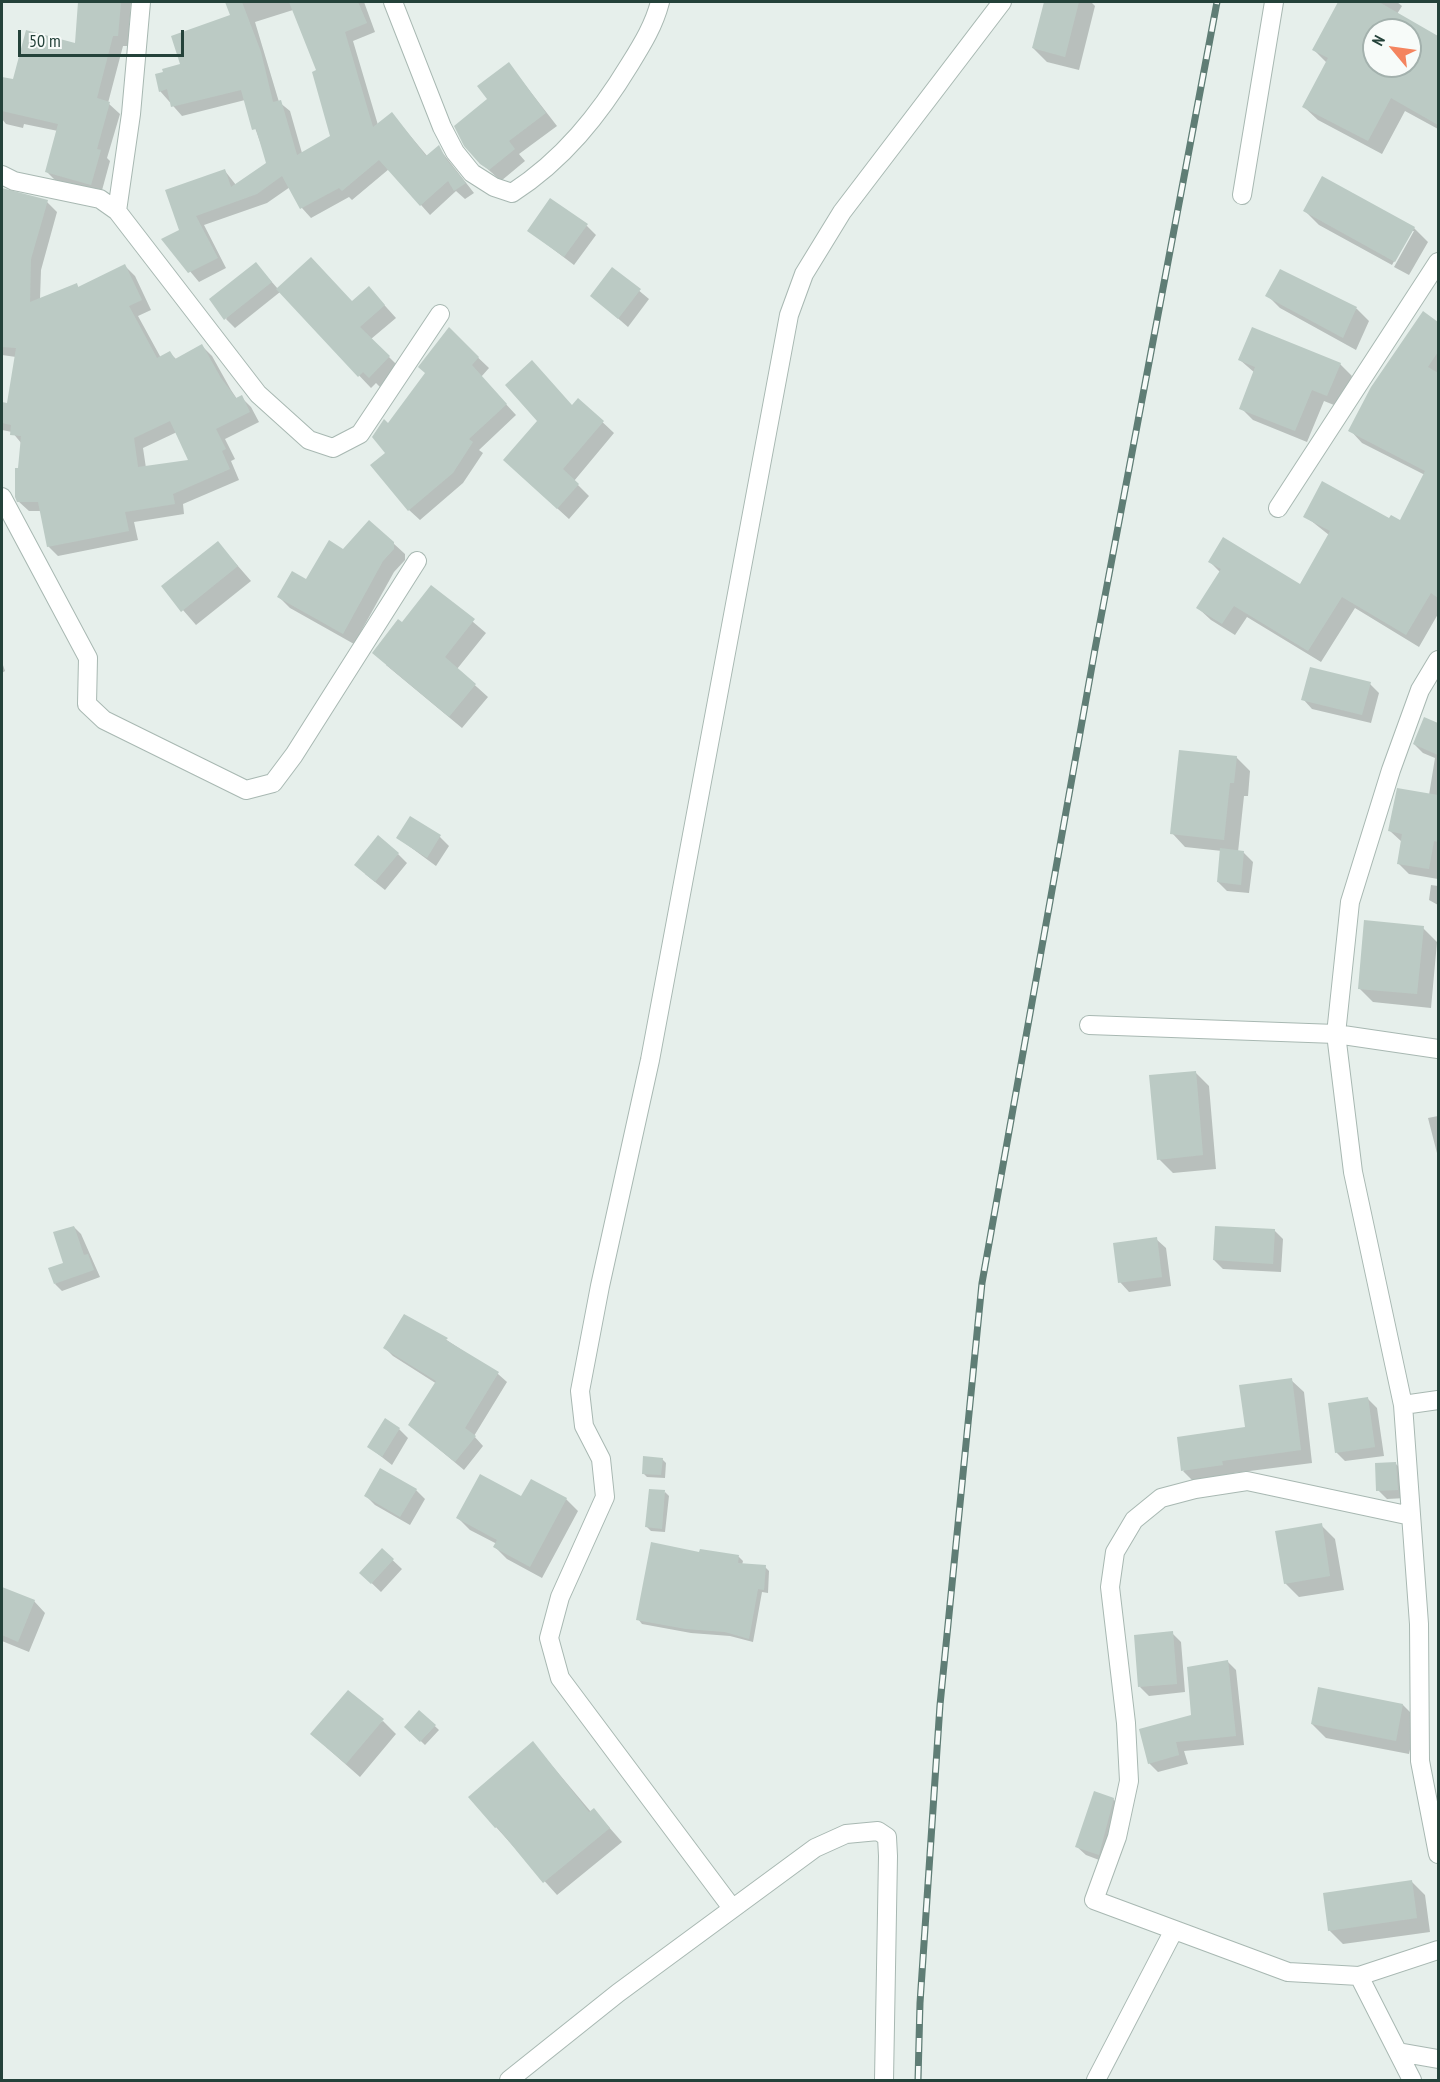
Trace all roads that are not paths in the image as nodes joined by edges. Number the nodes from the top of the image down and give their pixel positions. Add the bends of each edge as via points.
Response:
1 (141, 2) edge
2 (393, 2) edge
3 (660, 2) edge
4 (1002, 2) edge
5 (1274, 2) edge
6 (2, 175) edge
7 (1242, 195) dead end
8 (117, 211) junction
9 (1438, 262) edge
10 (440, 314) dead end
11 (2, 497) edge
12 (1278, 508) dead end
13 (417, 561) dead end
14 (1438, 660) edge
15 (1089, 1025) dead end
16 (1336, 1034) junction
17 (1438, 1049) edge
18 (1438, 1400) edge
19 (1403, 1405) junction
20 (1411, 1516) junction
21 (1438, 1854) edge
22 (732, 1908) junction
23 (1174, 1930) junction
24 (1438, 1950) edge
25 (1359, 1976) junction
26 (1398, 2052) junction
27 (1438, 2059) edge
28 (509, 2080) edge
29 (884, 2080) edge
30 (1096, 2080) edge
31 (1412, 2080) edge

1 - 8 street
2 - 3 street via 455,152 472,173 512,193 540,175 603,106 655,23
4 - 22 street via 842,212 804,274 789,315 652,1048 580,1391 584,1426 601,1459 606,1497 560,1597 549,1638 560,1678
5 - 7 street
6 - 8 street via 100,199
8 - 10 street via 258,394 309,440 333,448 360,434
9 - 12 street
11 - 13 street via 88,658 87,704 104,720 246,790 273,783
14 - 16 street via 1420,690 1390,770 1350,902
15 - 16 street
16 - 17 street
16 - 19 street via 1353,1172
18 - 19 street
19 - 20 street
20 - 21 street via 1419,1624 1420,1761
20 - 23 street via 1247,1481 1161,1498 1134,1520 1115,1552 1110,1587 1129,1780 1117,1837 1094,1900
22 - 28 street
22 - 29 street via 815,1848 846,1834 878,1831 887,1837
23 - 25 street via 1288,1972
23 - 30 street
24 - 25 street
25 - 26 street
26 - 27 street
26 - 31 street

